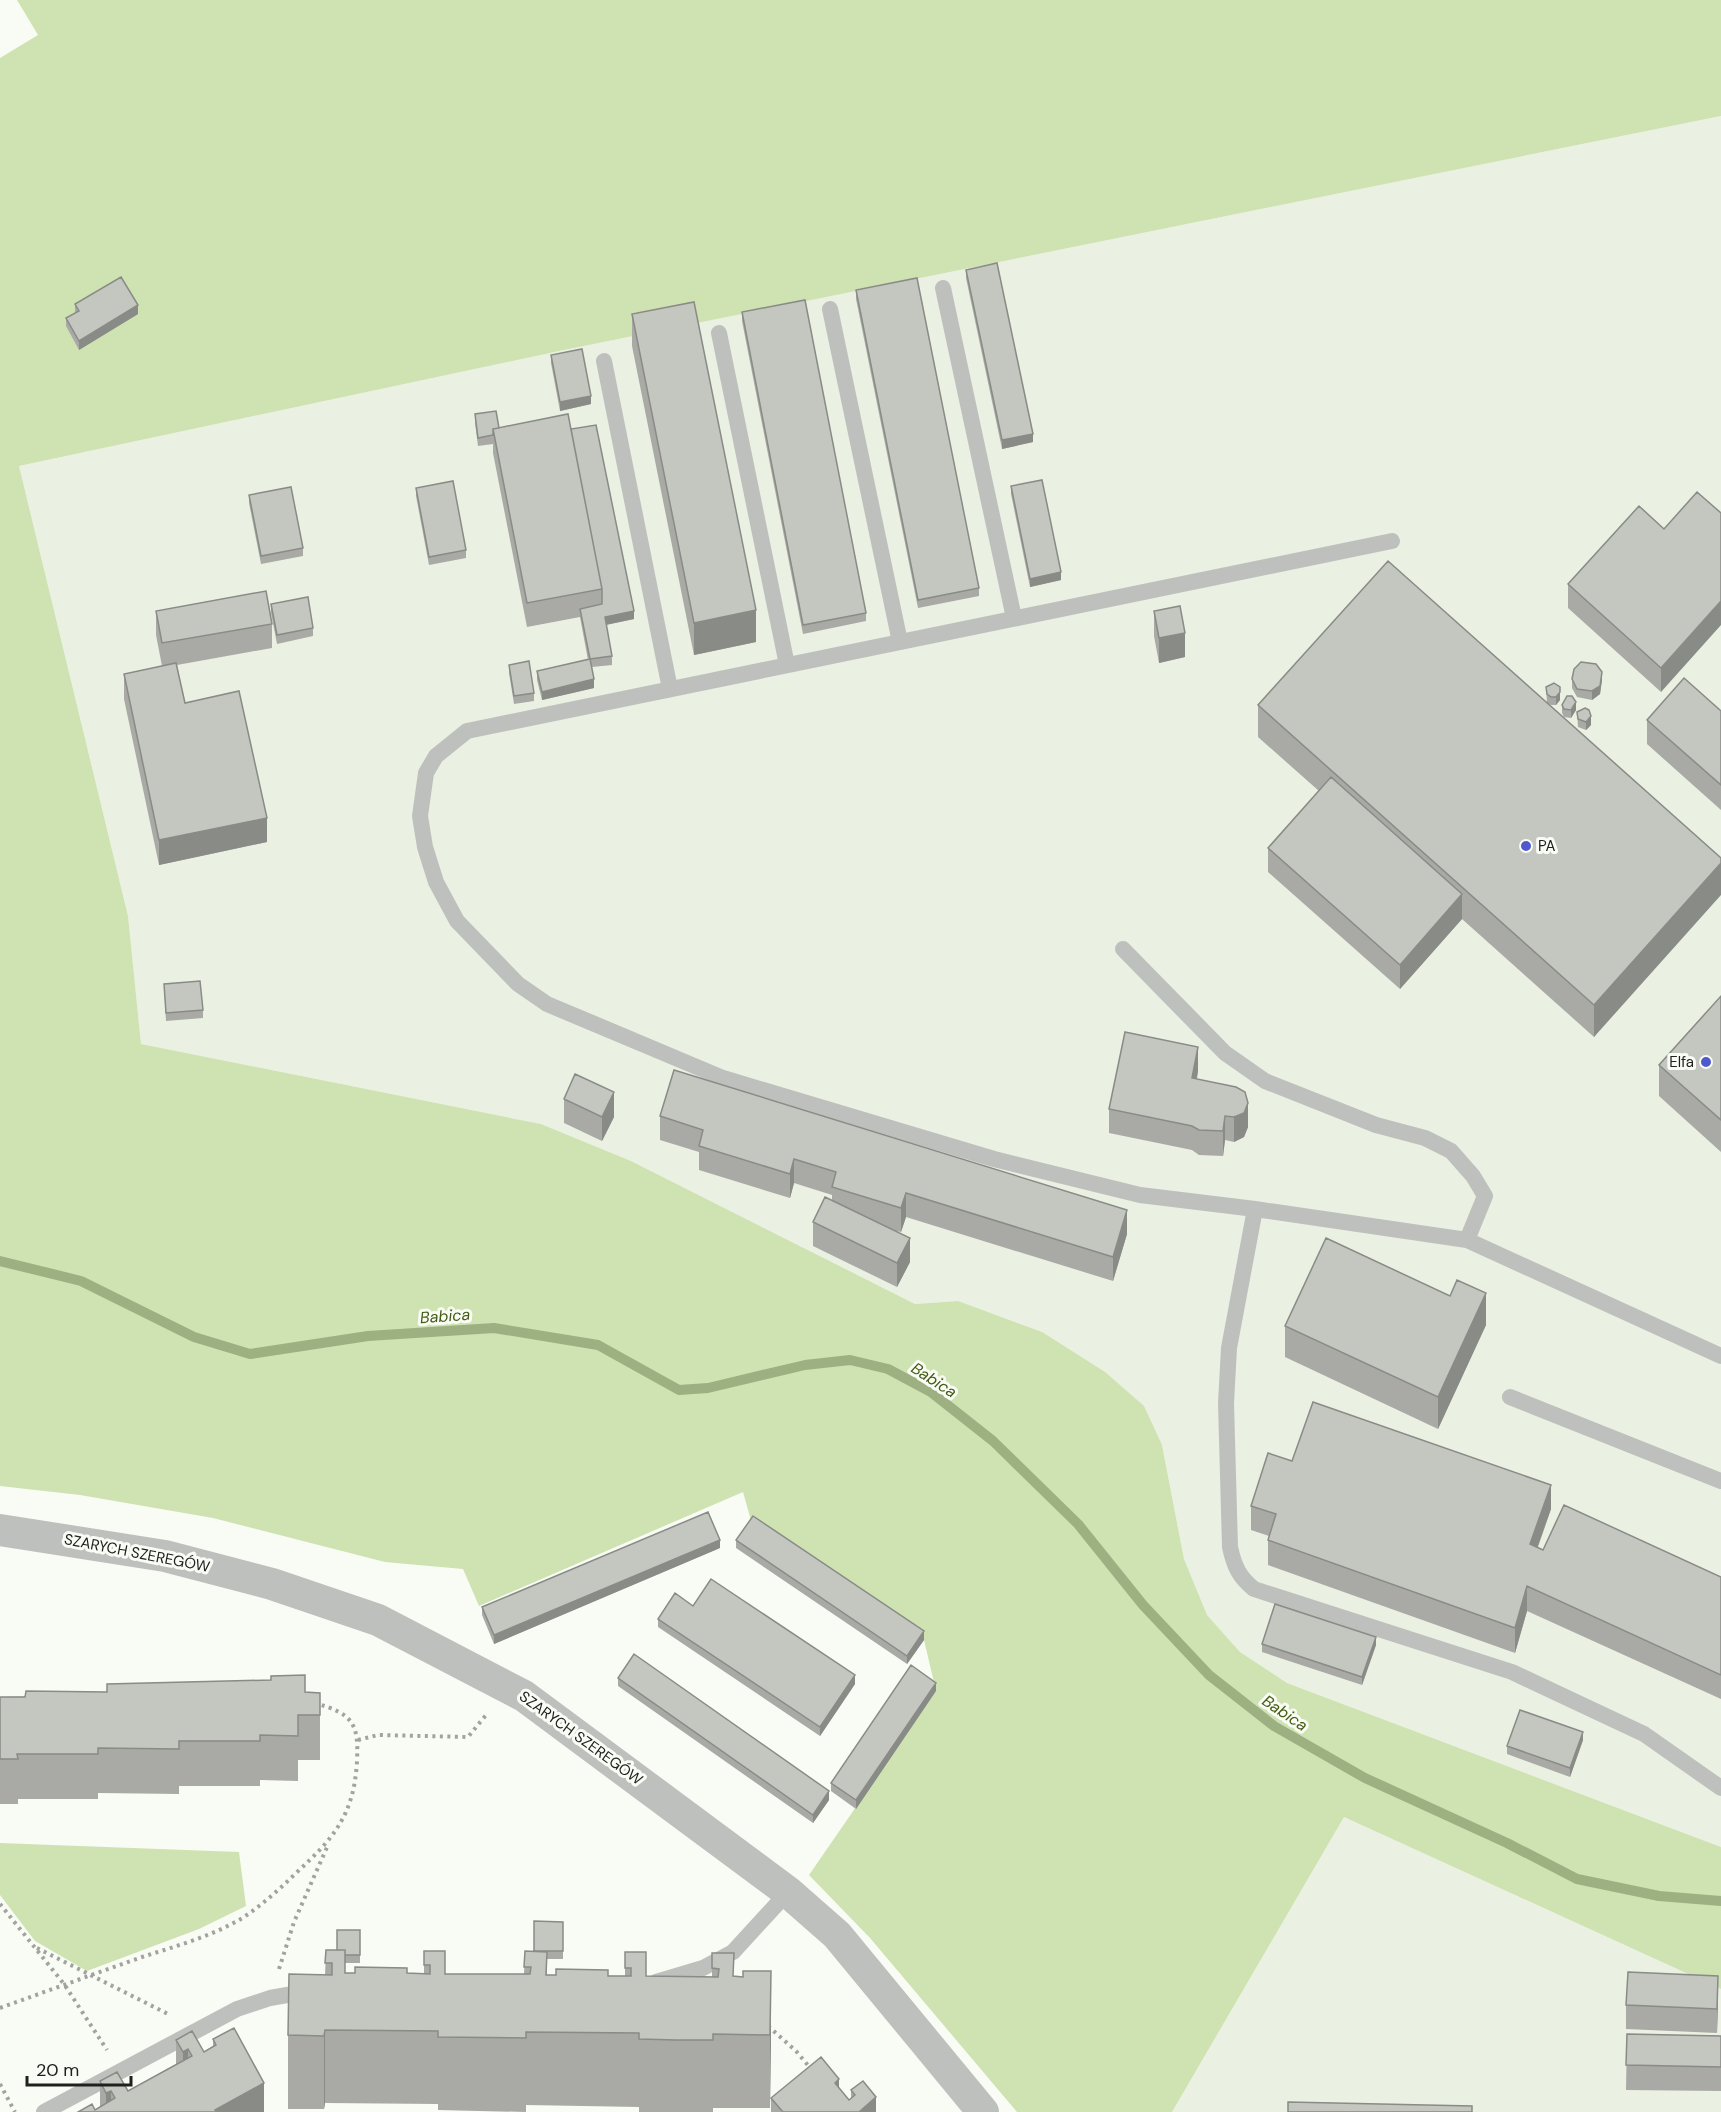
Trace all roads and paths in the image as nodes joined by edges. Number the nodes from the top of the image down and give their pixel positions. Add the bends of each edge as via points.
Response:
1 (943, 288) dead end
2 (830, 309) dead end
3 (719, 333) dead end
4 (604, 361) dead end
5 (1392, 541) dead end
6 (1014, 618) junction
7 (900, 642) junction
8 (787, 665) junction
9 (670, 689) junction
10 (1123, 949) dead end
11 (1255, 1209) junction
12 (1467, 1240) junction
13 (1721, 1356) edge
14 (1510, 1396) dead end
15 (1721, 1481) edge
16 (0, 1530) edge
17 (307, 1701) edge
18 (490, 1710) dead end
19 (358, 1740) junction
20 (1721, 1788) edge
21 (330, 1842) junction
22 (788, 1892) junction
23 (0, 1904) edge
24 (36, 1948) junction
25 (90, 1975) junction
26 (64, 1984) junction
27 (640, 1987) edge
28 (326, 1990) edge
29 (270, 1998) junction
30 (0, 2008) edge
31 (765, 2024) edge
32 (203, 2026) junction
33 (218, 2039) edge
34 (121, 2070) junction
35 (818, 2079) edge
36 (0, 2084) edge
37 (15, 2112) edge
38 (44, 2112) edge
39 (982, 2112) edge

1 - 6 lane
2 - 7 lane
3 - 8 lane
4 - 9 lane
5 - 6 lane
6 - 7 lane
7 - 8 lane
8 - 9 lane
9 - 11 lane via 467,731 436,756 426,773 420,816 436,882 457,921 518,984 547,1004 723,1078 994,1159 1129,1192
10 - 12 lane via 1225,1053 1265,1081 1376,1125 1425,1138 1451,1151 1485,1196
11 - 12 lane
11 - 20 lane via 1229,1348 1226,1402 1230,1547 1242,1579 1254,1589 1512,1672 1644,1734
12 - 13 lane
14 - 15 lane
16 - 22 street, SZARYCH SZEREGÓW via 165,1556 272,1584 378,1620 524,1696
17 - 19 path via 346,1716 355,1726
18 - 19 path via 468,1737 378,1736
19 - 21 path via 352,1795 344,1820
21 - 25 path via 243,1917 201,1937
21 - 29 path via 294,1922
22 - 27 lane via 733,1952 703,1968
22 - 39 street, SZARYCH SZEREGÓW via 837,1935
23 - 24 path
24 - 25 path
24 - 26 path
25 - 26 path
25 - 32 path
26 - 30 path
26 - 34 path
28 - 29 lane
29 - 32 lane
31 - 35 path via 796,2051
32 - 33 lane
32 - 34 lane
34 - 38 lane
36 - 37 path

